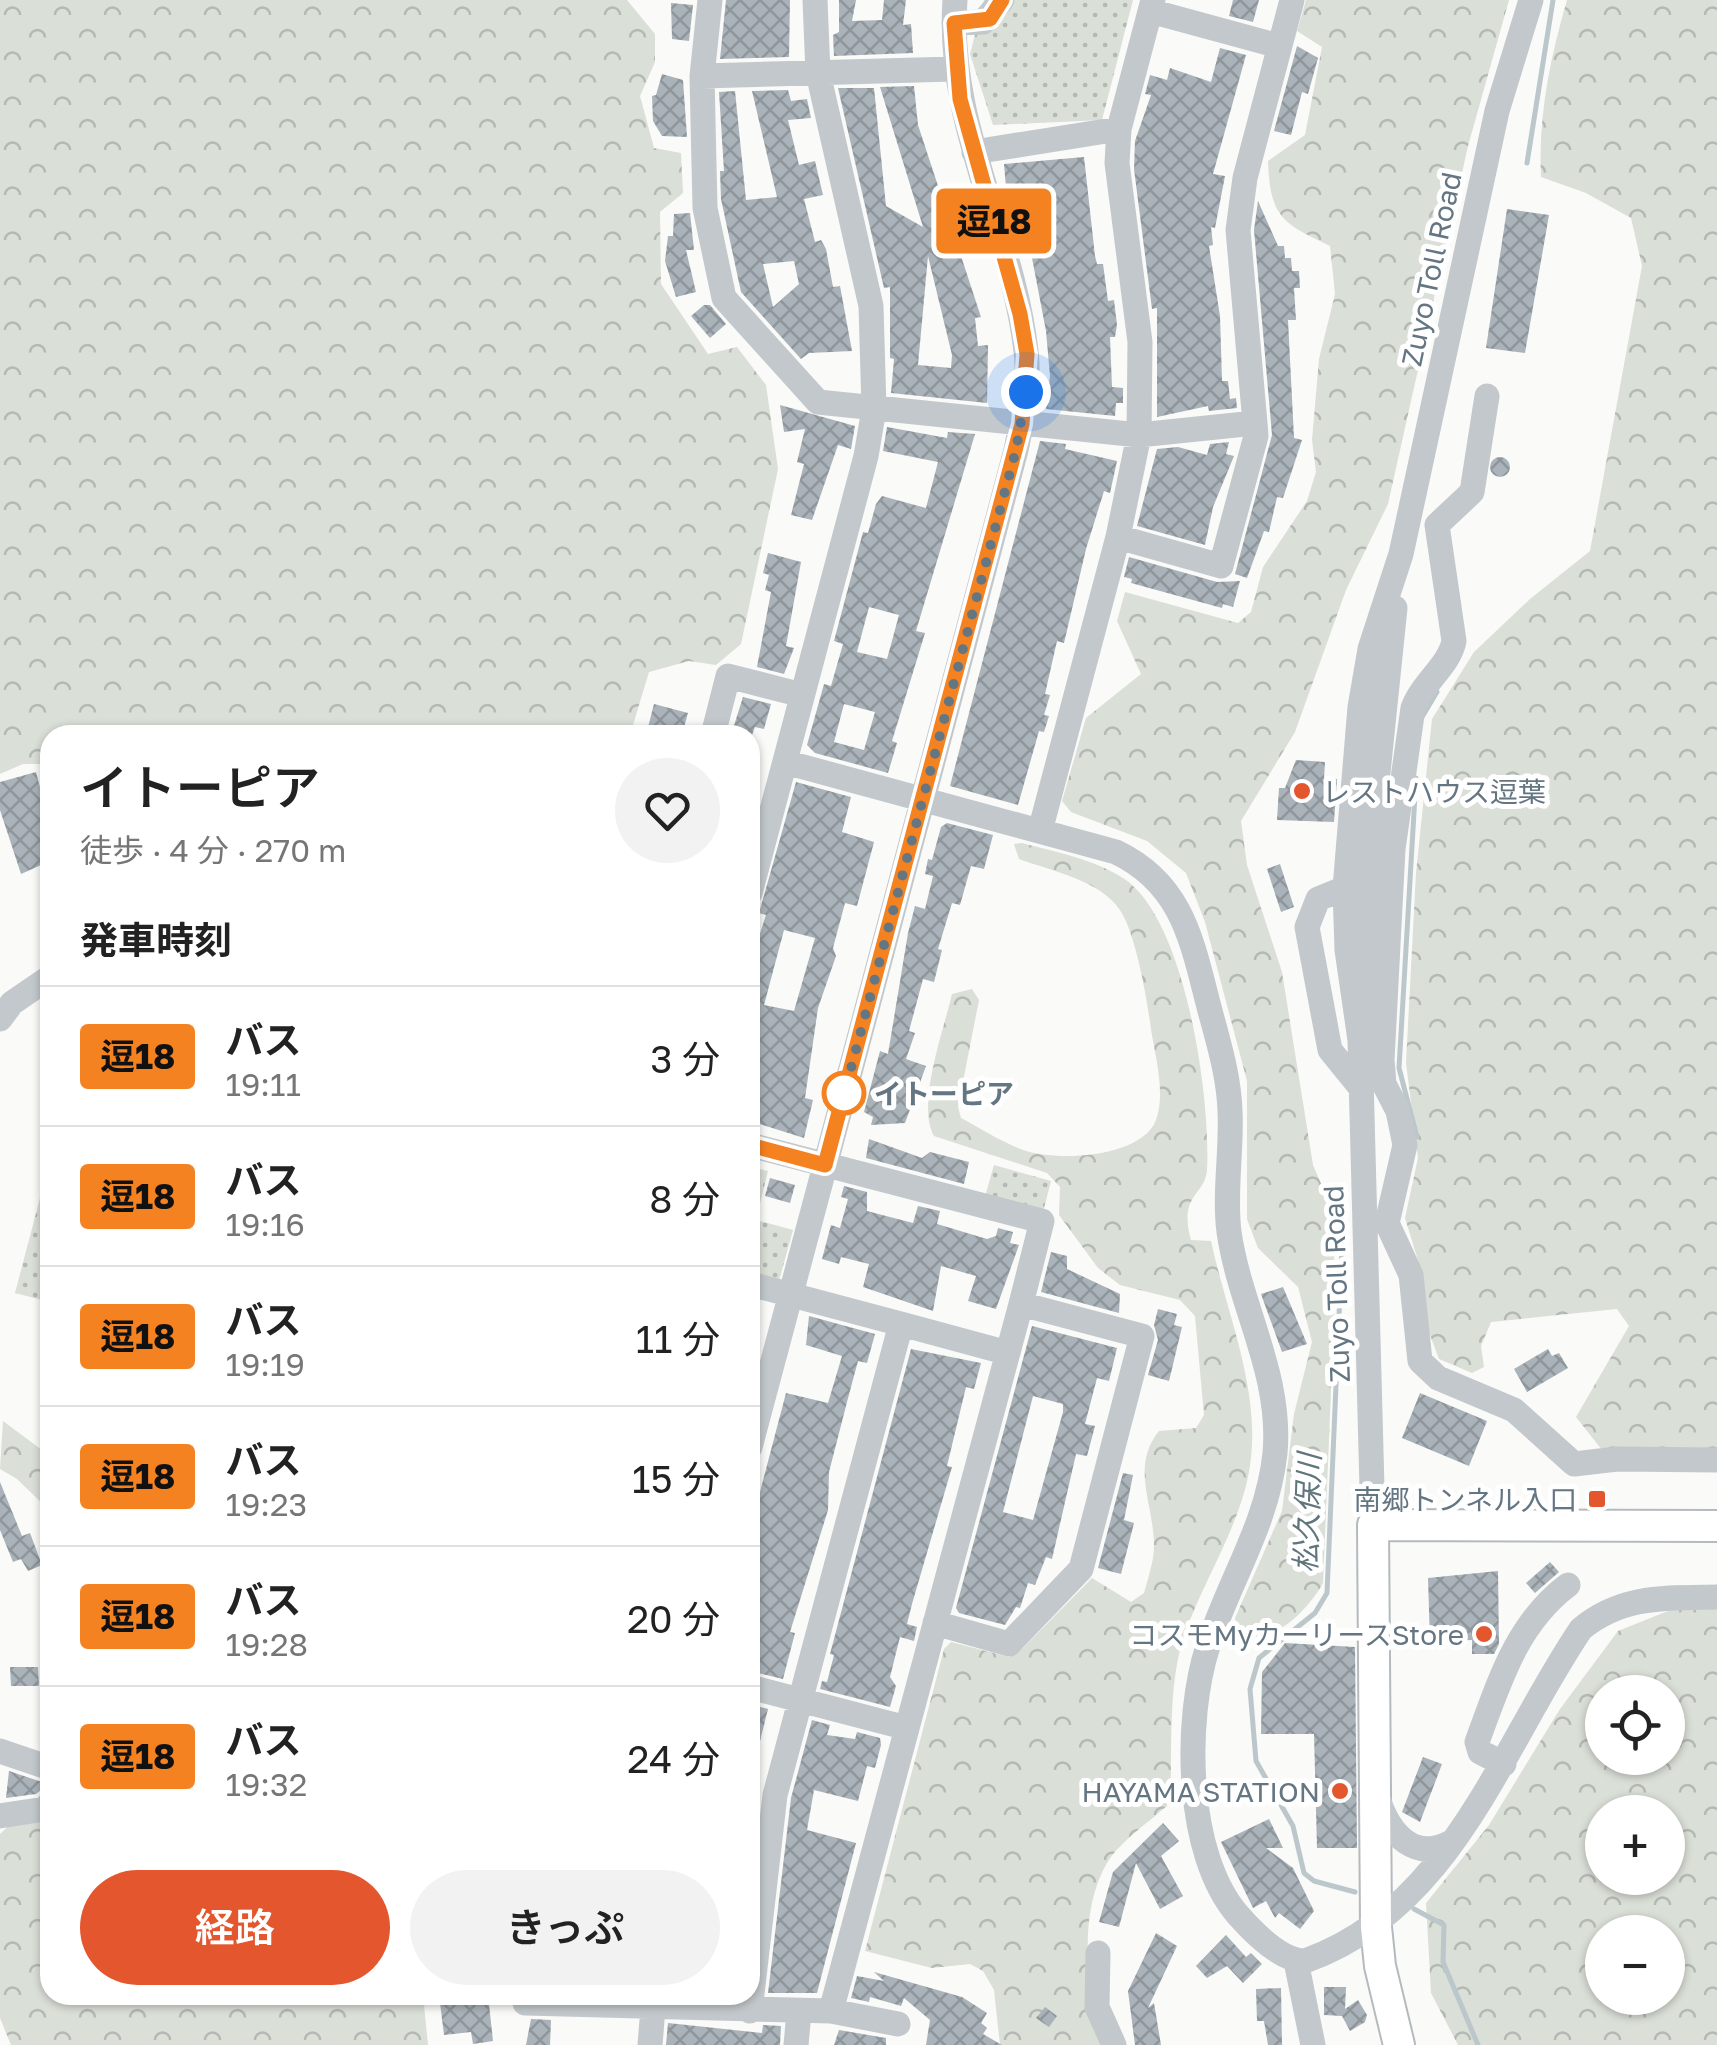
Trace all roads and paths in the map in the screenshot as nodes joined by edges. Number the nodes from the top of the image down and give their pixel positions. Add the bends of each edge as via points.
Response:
1 (710, 0) edge
2 (816, 0) edge
3 (1002, 0) edge
4 (1292, 0) edge
5 (1531, 0) edge
6 (1151, 6) edge
7 (954, 11) edge
8 (1280, 46) junction
9 (954, 69) junction
10 (818, 72) junction
11 (702, 76) junction
12 (1118, 129) junction
13 (974, 152) junction
14 (1487, 396) dead end
15 (874, 409) junction
16 (1255, 423) junction
17 (1022, 424) junction
18 (1140, 435) junction
19 (1118, 538) junction
20 (1401, 554) junction
21 (802, 694) junction
22 (716, 725) edge
23 (784, 762) junction
24 (923, 799) junction
25 (1040, 831) junction
26 (760, 854) edge
27 (1346, 888) junction
28 (40, 984) edge
29 (0, 1019) edge
30 (1360, 1040) junction
31 (1360, 1088) junction
32 (760, 1149) edge
33 (825, 1165) junction
34 (760, 1287) edge
35 (790, 1295) junction
36 (1021, 1304) junction
37 (900, 1324) junction
38 (1008, 1352) junction
39 (760, 1402) edge
40 (1717, 1460) edge
41 (1373, 1526) junction
42 (1717, 1526) edge
43 (1568, 1584) dead end
44 (1717, 1598) edge
45 (935, 1623) junction
46 (760, 1690) edge
47 (800, 1700) junction
48 (907, 1728) junction
49 (0, 1752) edge
50 (1504, 1764) junction
51 (40, 1765) edge
52 (1375, 1789) junction
53 (40, 1810) edge
54 (0, 1816) edge
55 (1454, 1840) junction
56 (760, 1924) edge
57 (1376, 1927) junction
58 (1098, 1953) dead end
59 (1296, 1961) junction
60 (654, 2005) edge
61 (686, 2005) edge
62 (751, 2005) edge
63 (750, 2011) junction
64 (831, 2011) junction
65 (799, 2012) junction
66 (898, 2024) dead end
67 (650, 2045) edge
68 (796, 2045) edge
69 (1114, 2045) edge
70 (1313, 2045) edge
71 (1399, 2045) edge

1 - 11 street
2 - 10 street
3 - 7 street via 990,19
4 - 8 street
5 - 20 street, Zuyo Toll Road via 1497,111
6 - 8 street
6 - 12 street
7 - 9 street
8 - 16 street via 1238,230
9 - 10 street
9 - 13 street
10 - 11 street
10 - 15 street via 870,306
11 - 15 street via 705,208 724,298 818,402
12 - 13 street
12 - 18 street via 1120,202 1140,342
13 - 17 street via 1020,314 1027,354
14 - 40 street via 1472,492 1437,526 1454,641 1413,708 1393,848 1382,1074 1405,1145 1387,1223 1411,1276 1416,1351 1432,1375 1514,1410 1574,1464
15 - 17 street
15 - 21 street
16 - 18 street
16 - 19 street via 1222,566
17 - 18 street
17 - 24 street
18 - 19 street
19 - 25 street
20 - 27 street, Zuyo Toll Road via 1370,650 1360,707
20 - 30 street, Zuyo Toll Road via 1374,810
21 - 22 street via 728,676
21 - 23 street
23 - 24 street
23 - 26 street
24 - 25 street
24 - 33 street
25 - 59 street via 1116,852 1163,886 1190,928 1220,1046 1230,1109 1229,1232 1266,1360 1275,1448 1262,1513 1202,1667 1196,1819 1208,1870 1226,1900
27 - 30 street, Zuyo Toll Road
27 - 31 street via 1318,899 1307,927 1330,1050
28 - 29 street
30 - 31 street, Zuyo Toll Road
31 - 41 street, Zuyo Toll Road
32 - 33 street
33 - 35 street
33 - 36 street via 1042,1222
34 - 35 street
35 - 37 street
35 - 39 street
36 - 38 street
36 - 45 street via 1142,1336 1081,1569 1008,1644
37 - 38 street
37 - 47 street
38 - 45 street
41 - 42 main road
41 - 52 main road
43 - 50 street via 1547,1600 1516,1644 1477,1742 1480,1752
44 - 50 street via 1643,1600 1600,1613 1566,1650
45 - 48 street
46 - 47 street
47 - 48 street
47 - 56 street via 773,1811
48 - 64 street
49 - 51 street
50 - 55 street
52 - 55 street via 1404,1842 1438,1850
52 - 57 main road
53 - 54 street
55 - 57 street
57 - 59 street
57 - 71 main road
58 - 69 street via 1098,2007
59 - 70 street
60 - 67 street
61 - 63 street
62 - 63 street
63 - 65 street
64 - 65 street
64 - 66 street
65 - 68 street

